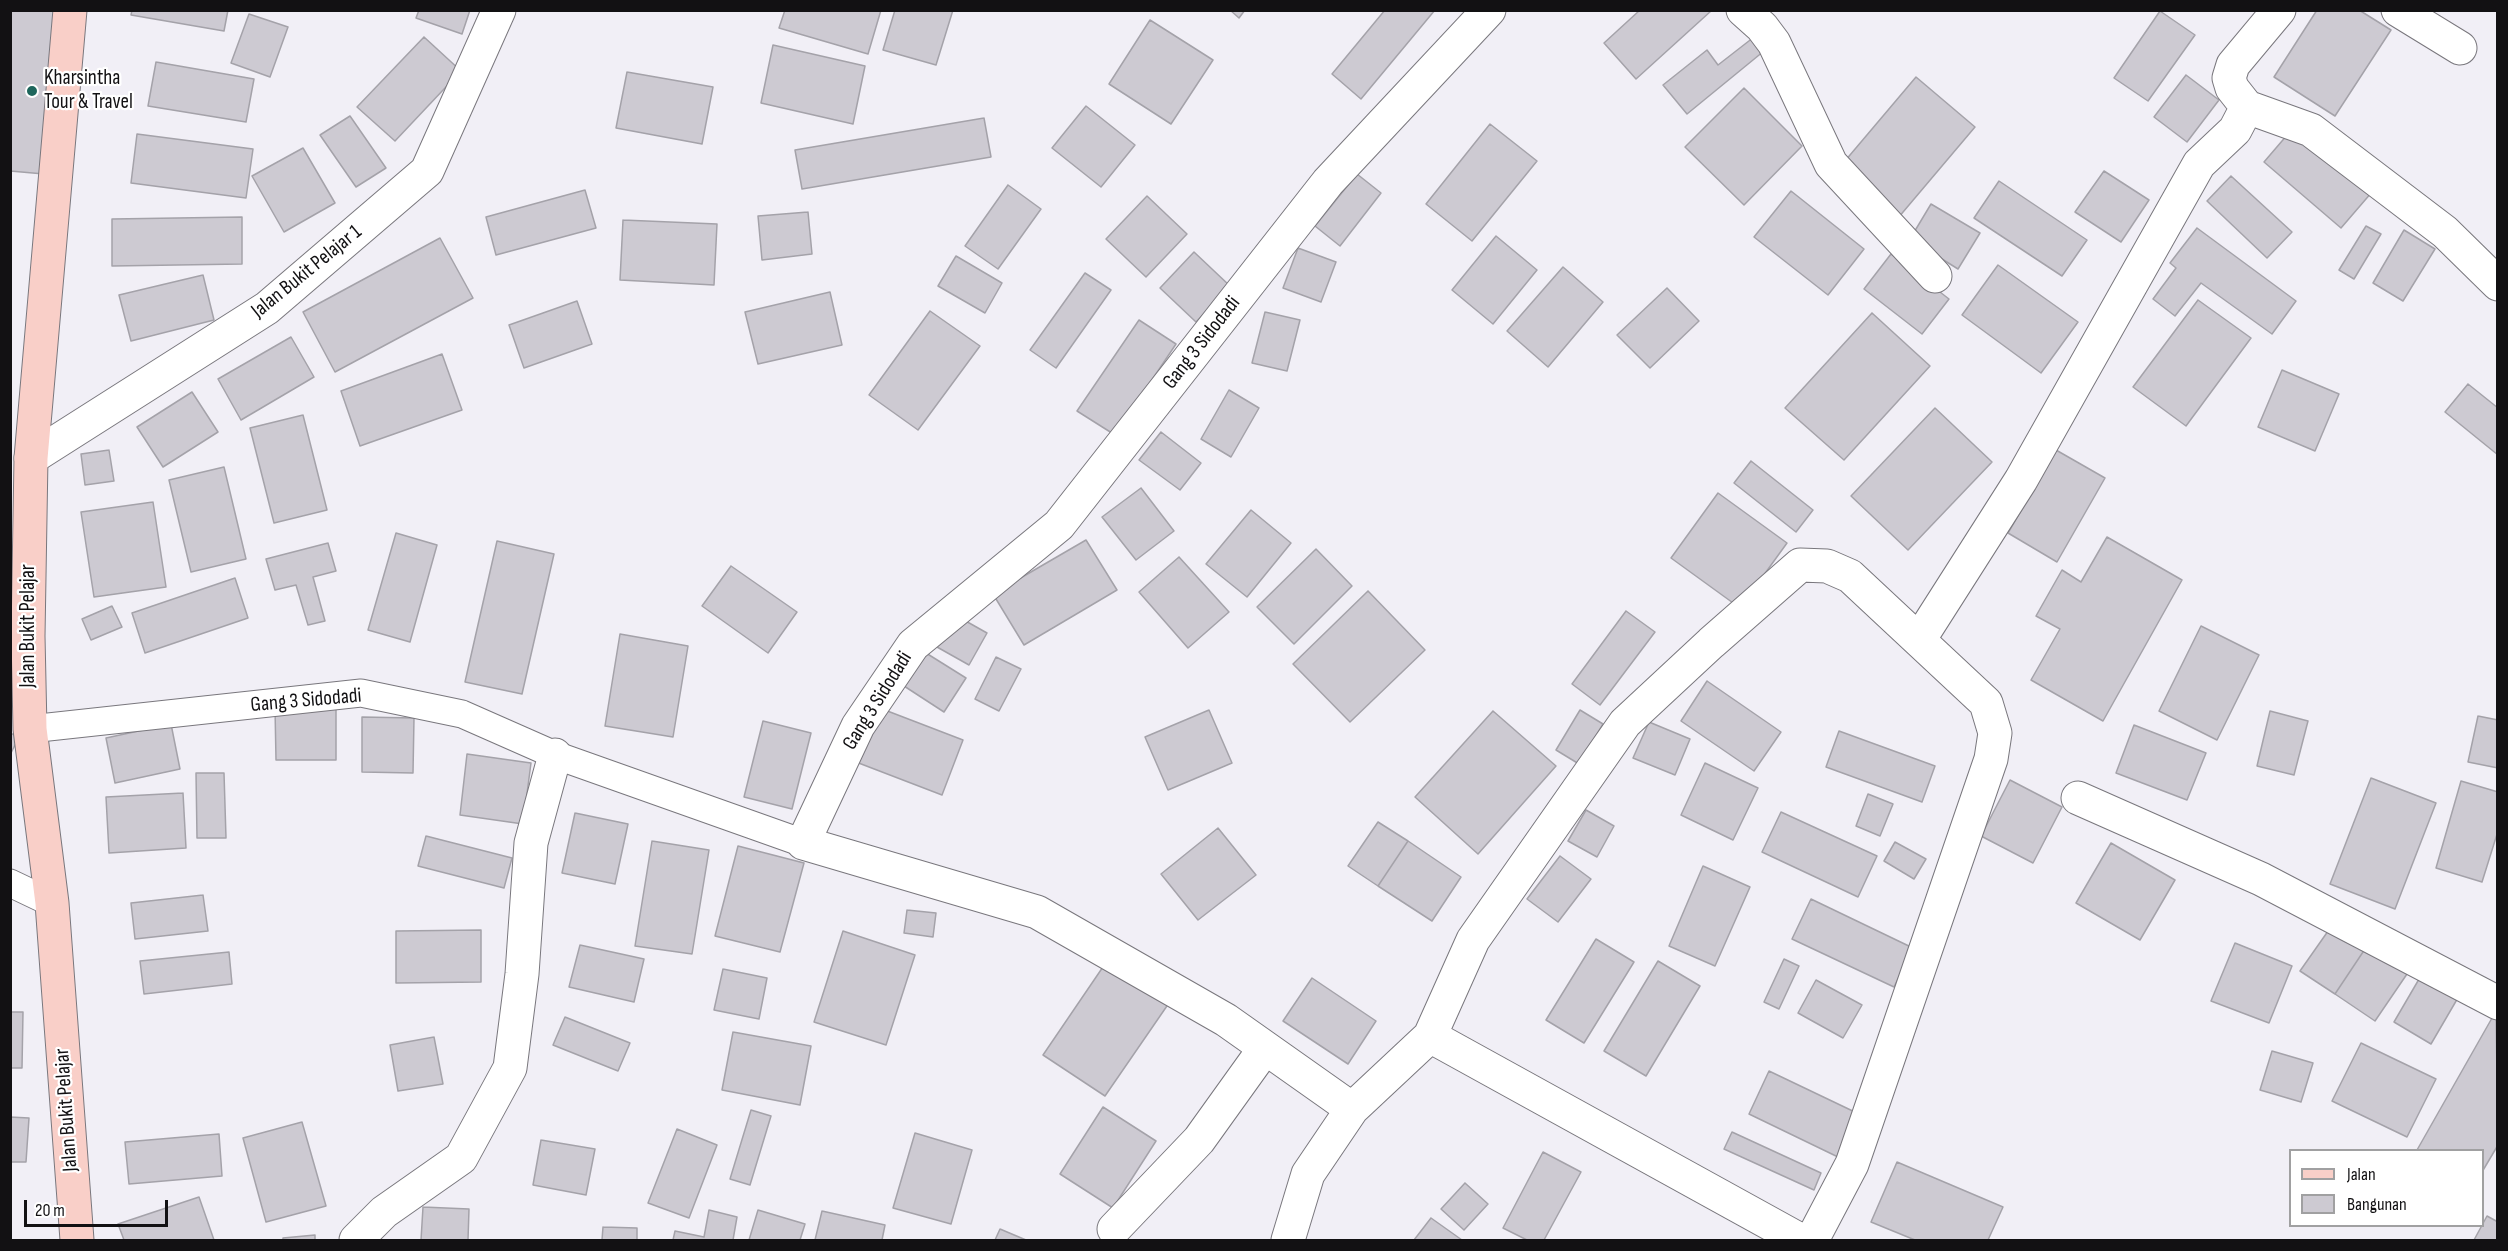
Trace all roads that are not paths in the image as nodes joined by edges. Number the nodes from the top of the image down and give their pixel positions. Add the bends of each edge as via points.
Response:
1 (70, 10) edge
2 (500, 10) edge
3 (1489, 10) edge
4 (1743, 10) edge
5 (2279, 10) edge
6 (2398, 10) edge
7 (2460, 48) dead end
8 (2247, 107) junction
9 (1935, 276) dead end
10 (2498, 284) edge
11 (31, 458) junction
12 (1919, 640) junction
13 (30, 729) junction
14 (555, 755) junction
15 (2078, 798) dead end
16 (803, 843) junction
17 (10, 883) edge
18 (52, 903) junction
19 (2498, 1003) edge
20 (1430, 1036) junction
21 (1265, 1048) junction
22 (1352, 1109) junction
23 (1115, 1237) edge
24 (76, 1240) edge
25 (356, 1240) edge
26 (1288, 1240) edge
27 (1800, 1240) edge
28 (1812, 1240) edge

1 - 11 street, Jalan Bukit Pelajar
2 - 11 street, Jalan Bukit Pelajar 1 via 427,171 267,308
3 - 16 street, Gang 3 Sidodadi via 1328,182 1059,525 913,645 858,726
4 - 9 street via 1774,43 1831,164
5 - 8 street via 2233,65 2229,78 2232,88
6 - 7 street
8 - 10 street via 2311,130 2445,232
8 - 12 street via 2235,130 2199,164 2021,480
11 - 13 street, Jalan Bukit Pelajar
12 - 20 street via 1850,576 1827,566 1800,566 1624,723 1473,940
12 - 28 street via 1986,703 1995,733 1991,759 1852,1164
13 - 14 lane, Gang 3 Sidodadi via 361,693 462,714
13 - 18 street, Jalan Bukit Pelajar
14 - 16 lane, Gang 3 Sidodadi
14 - 25 street via 531,843 522,974 510,1068 460,1158 384,1212
15 - 19 street via 2261,879
16 - 21 street via 1036,912 1226,1020
17 - 18 lane
18 - 24 street, Jalan Bukit Pelajar
20 - 22 street
20 - 27 street
21 - 22 street
21 - 23 street via 1198,1140
22 - 26 street via 1308,1174

